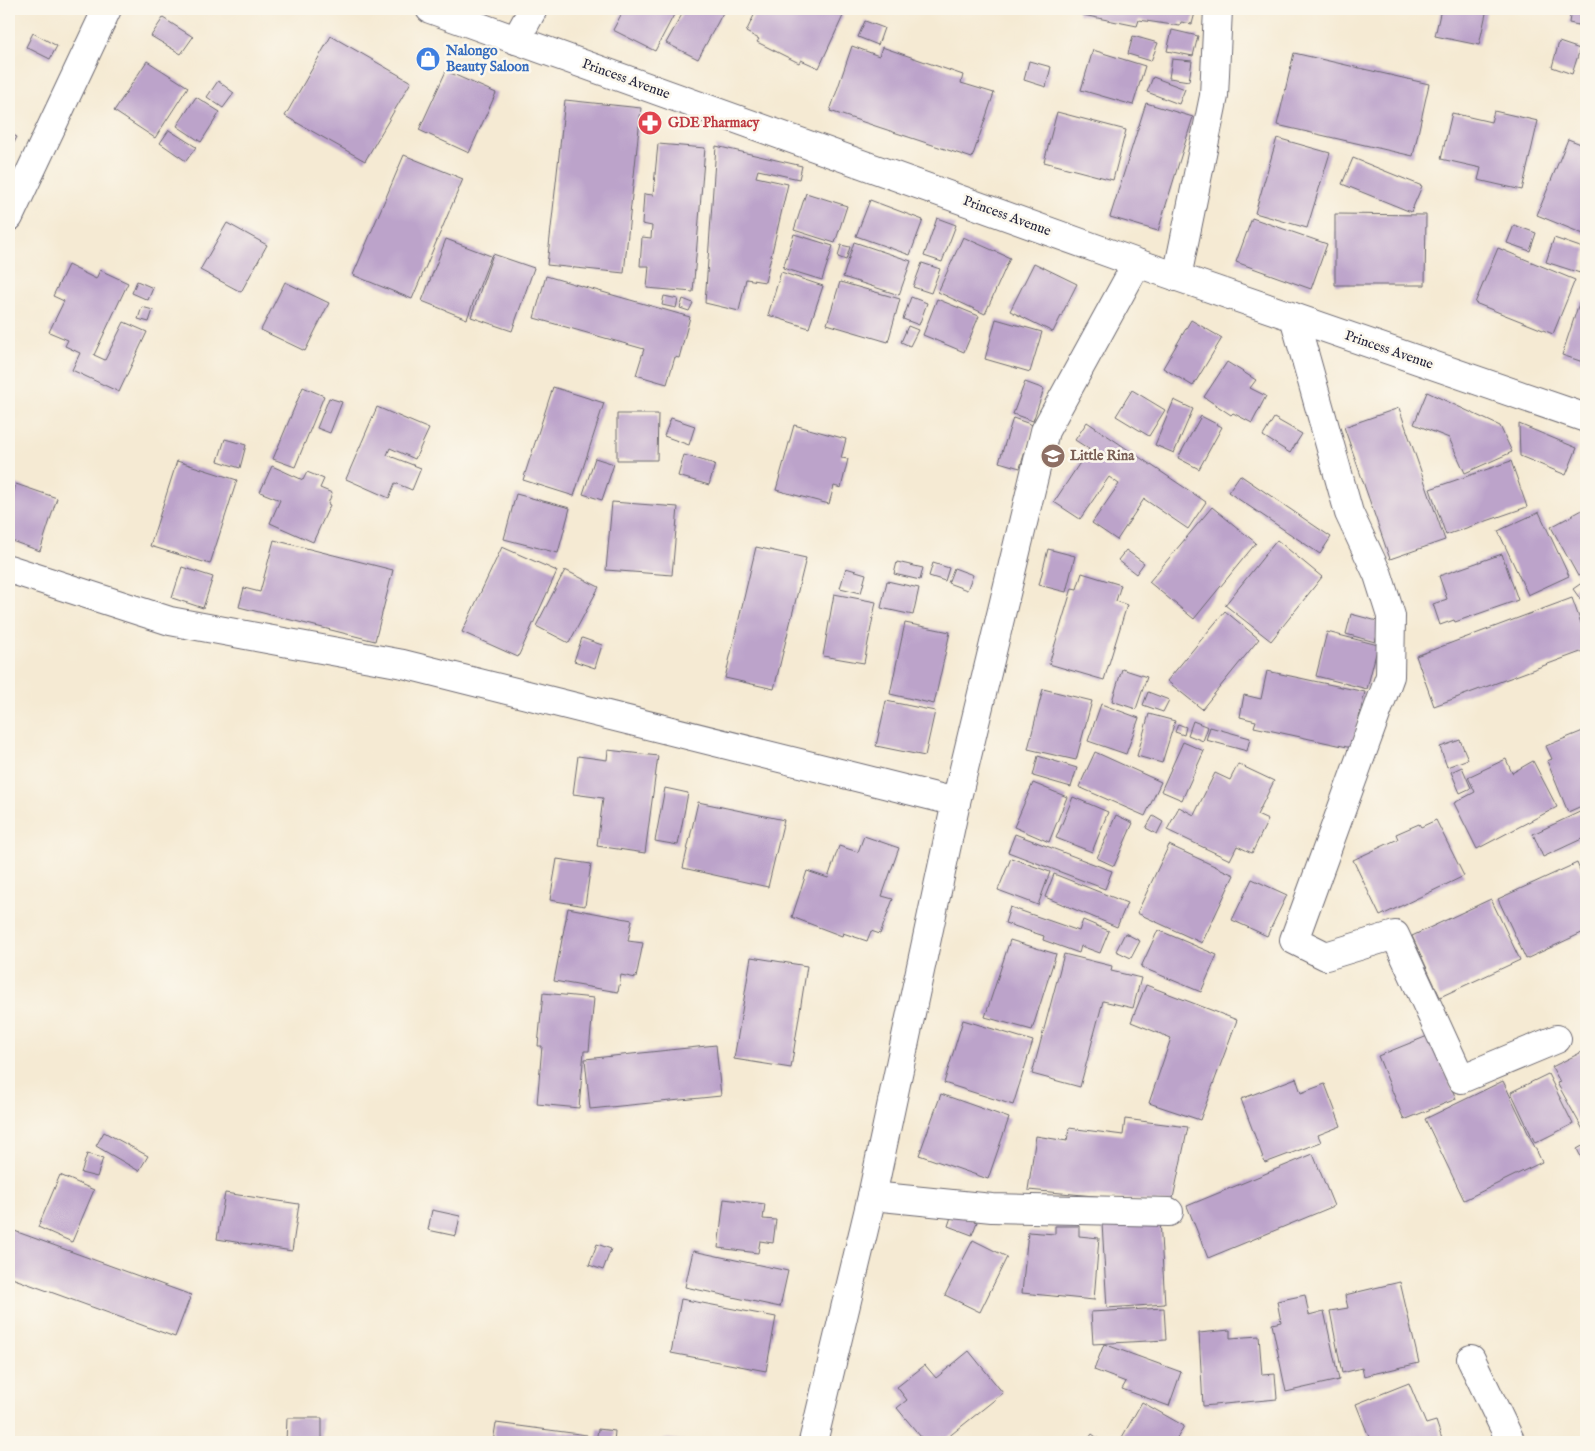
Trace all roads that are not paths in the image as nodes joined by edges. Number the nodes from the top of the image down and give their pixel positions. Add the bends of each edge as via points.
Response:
1 (107, 9) edge
2 (430, 9) edge
3 (533, 9) edge
4 (1218, 9) edge
5 (516, 40) junction
6 (9, 217) edge
7 (1137, 262) junction
8 (1177, 277) junction
9 (1294, 317) junction
10 (1586, 418) edge
11 (9, 569) edge
12 (956, 802) junction
13 (1557, 1039) dead end
14 (872, 1196) junction
15 (1169, 1212) dead end
16 (1471, 1359) dead end
17 (813, 1442) edge
18 (1511, 1442) edge

1 - 6 street
2 - 5 street, Princess Avenue
3 - 5 street
4 - 8 street via 1214,96
5 - 7 street, Princess Avenue
7 - 8 street, Princess Avenue
7 - 12 street via 1044,430
8 - 9 street, Princess Avenue
9 - 10 street, Princess Avenue
9 - 13 street via 1350,513 1378,575 1391,616 1390,676 1294,940 1326,956 1394,934 1460,1079
11 - 12 street via 170,621 404,664
12 - 14 street
14 - 15 street via 992,1208
14 - 17 street
16 - 18 street

